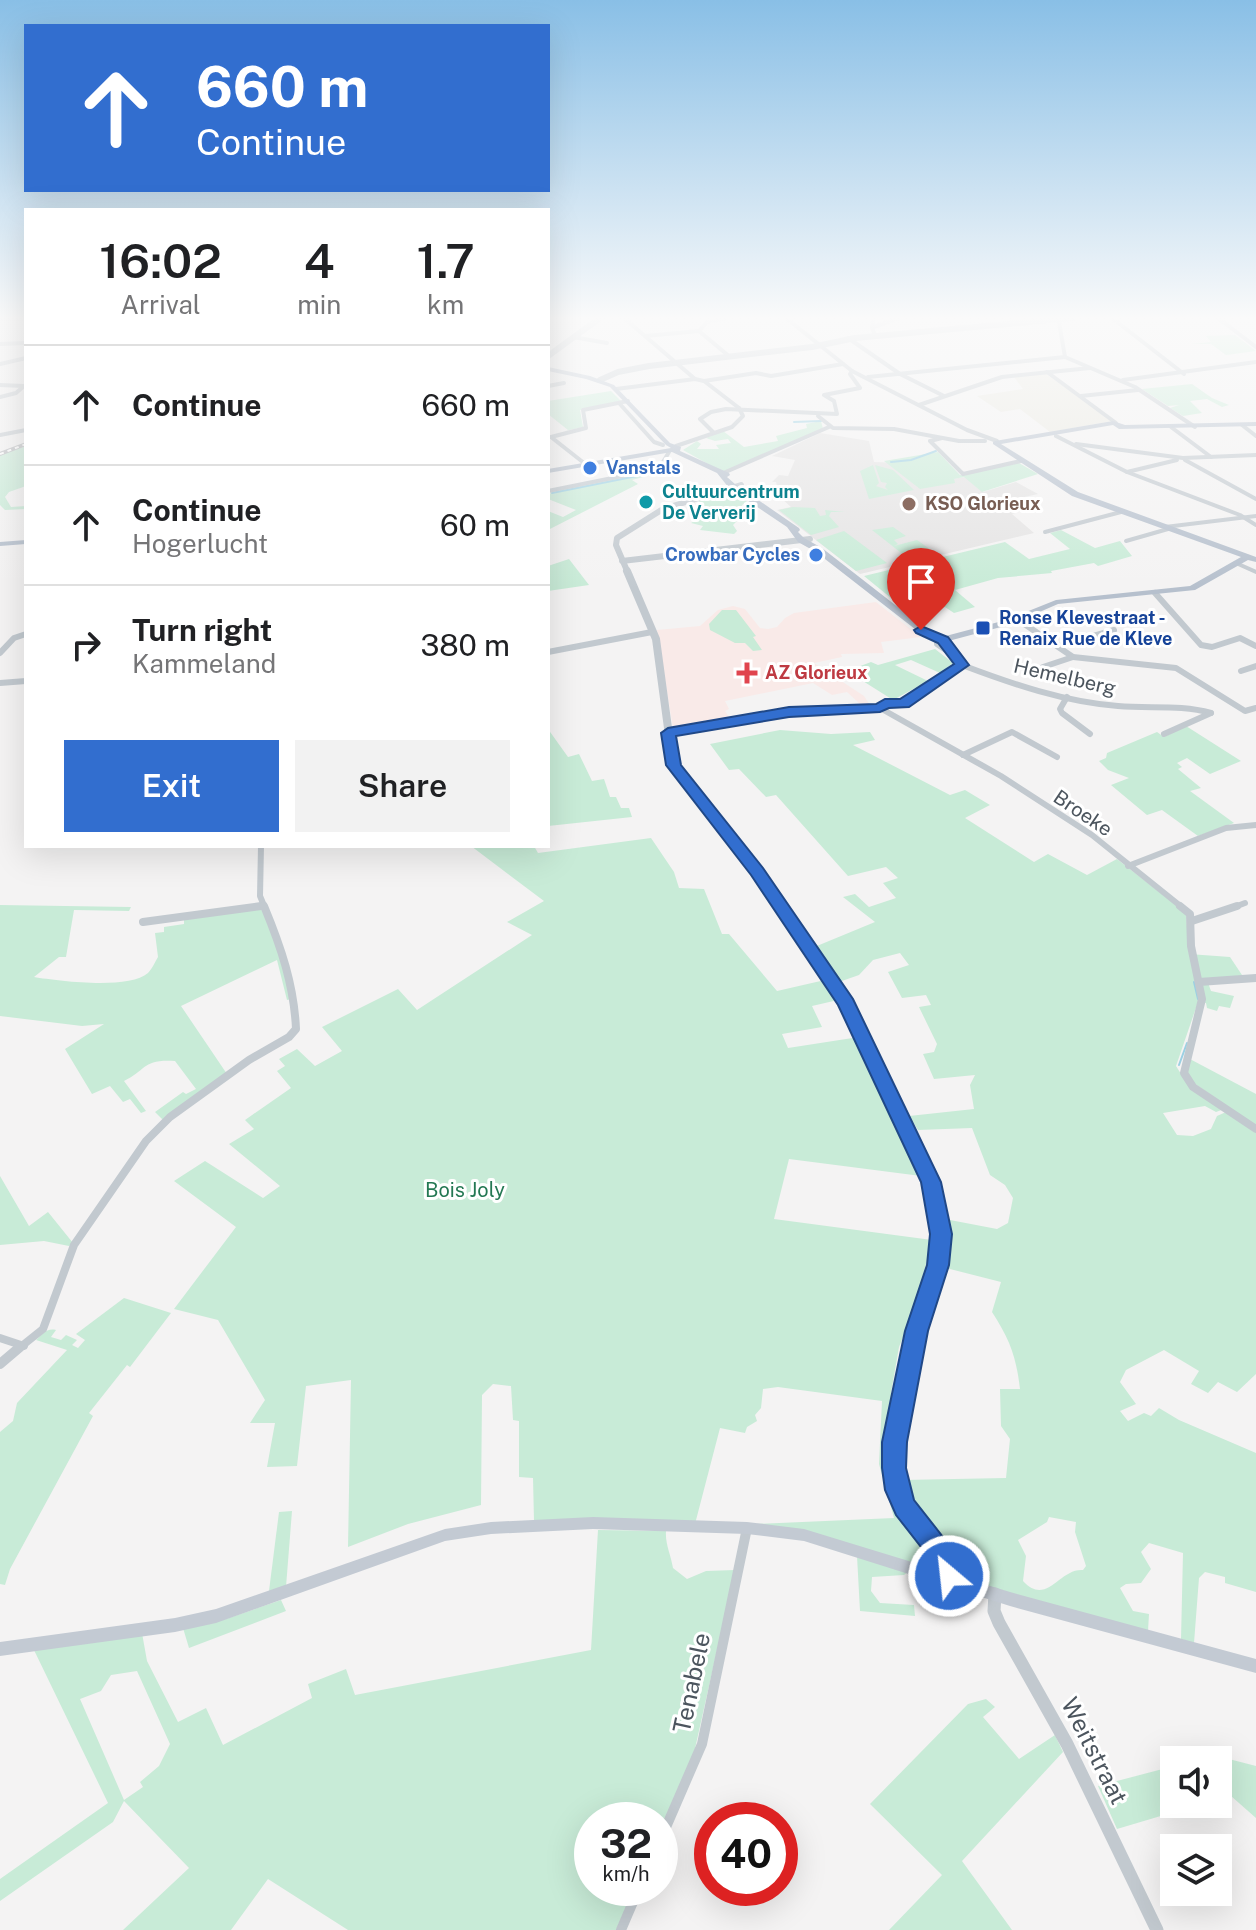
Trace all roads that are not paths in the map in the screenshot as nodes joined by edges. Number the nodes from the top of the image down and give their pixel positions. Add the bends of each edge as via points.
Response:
1 (593, 408) edge
2 (624, 408) edge
3 (634, 408) edge
4 (739, 408) junction
5 (836, 408) edge
6 (925, 408) edge
7 (1096, 408) edge
8 (1167, 408) edge
9 (818, 416) junction
10 (1256, 424) edge
11 (1116, 425) junction
12 (1242, 425) junction
13 (829, 427) junction
14 (1171, 427) junction
15 (1195, 427) junction
16 (24, 430) edge
17 (714, 433) junction
18 (1054, 434) junction
19 (0, 435) edge
20 (550, 436) edge
21 (1256, 436) edge
22 (943, 438) junction
23 (1069, 443) junction
24 (1001, 444) junction
25 (669, 448) junction
26 (1256, 455) edge
27 (1211, 457) junction
28 (1183, 458) junction
29 (1021, 461) junction
30 (584, 463) junction
31 (550, 471) edge
32 (1127, 472) junction
33 (720, 474) junction
34 (736, 486) junction
35 (550, 491) edge
36 (1256, 499) edge
37 (1121, 512) junction
38 (1256, 516) edge
39 (1247, 518) junction
40 (1256, 525) edge
41 (1165, 528) junction
42 (1045, 532) dead end
43 (804, 539) junction
44 (1126, 541) dead end
45 (24, 542) edge
46 (0, 544) edge
47 (1239, 560) edge
48 (622, 561) junction
49 (1256, 572) edge
50 (1155, 593) junction
51 (1017, 619) junction
52 (1114, 630) dead end
53 (652, 632) junction
54 (24, 635) edge
55 (940, 640) junction
56 (1059, 646) junction
57 (1256, 646) edge
58 (550, 652) edge
59 (0, 653) edge
60 (1073, 657) junction
61 (961, 666) junction
62 (1256, 666) edge
63 (1043, 667) dead end
64 (1241, 671) dead end
65 (24, 681) edge
66 (0, 683) edge
67 (1067, 697) junction
68 (1256, 708) edge
69 (895, 709) junction
70 (668, 733) junction
71 (1090, 734) dead end
72 (1164, 734) dead end
73 (963, 755) junction
74 (1057, 757) dead end
75 (1256, 825) edge
76 (261, 848) edge
77 (1128, 866) junction
78 (1245, 903) dead end
79 (263, 906) junction
80 (1192, 921) junction
81 (143, 922) dead end
82 (1256, 978) edge
83 (1199, 982) junction
84 (1256, 1129) edge
85 (0, 1338) edge
86 (24, 1346) junction
87 (0, 1364) edge
88 (747, 1528) junction
89 (947, 1580) junction
90 (995, 1594) junction
91 (0, 1649) edge
92 (1256, 1666) edge
93 (677, 1802) edge
94 (631, 1906) edge
95 (621, 1930) edge
96 (1157, 1930) edge

1 - 20 street via 583,410 586,428
2 - 25 street via 654,442
3 - 25 main road
4 - 9 street
4 - 17 street via 741,421
4 - 17 street via 702,416 702,423
5 - 9 street via 837,414
6 - 24 street
7 - 11 street
8 - 15 street
9 - 13 street
10 - 12 main road
11 - 14 main road
11 - 18 main road
12 - 15 main road
12 - 21 street
13 - 22 street
13 - 33 street
14 - 15 main road
14 - 27 street
16 - 19 street
17 - 25 street
18 - 23 street
18 - 24 main road
20 - 30 street
22 - 24 street
22 - 29 street via 930,441 963,474
23 - 28 street
23 - 32 street
24 - 29 main road
25 - 30 main road
25 - 33 main road
25 - 35 street via 660,467 652,470
26 - 27 street
27 - 28 street
28 - 32 street
28 - 36 street
29 - 37 main road via 1075,494
30 - 31 main road
32 - 39 street
33 - 34 main road
34 - 43 main road
34 - 48 street via 663,509 630,528 616,540
37 - 41 main road
37 - 42 street
38 - 39 street
39 - 40 street
39 - 41 street
41 - 44 street
41 - 47 main road
43 - 48 street
43 - 55 main road
45 - 46 main road
47 - 49 street
47 - 50 main road via 1192,588
48 - 53 street
50 - 51 main road via 1056,602
50 - 57 street via 1201,645 1240,638
51 - 55 main road
51 - 56 street
52 - 56 street
53 - 58 street
53 - 70 street
54 - 59 street
55 - 61 street via 937,644
56 - 60 street
60 - 63 street
60 - 68 street via 1176,668 1245,711
61 - 67 street, Hemelberg
61 - 69 street
62 - 64 street
65 - 66 street
67 - 71 street via 1062,713
67 - 72 street, Hemelberg via 1107,706 1171,706 1211,713
69 - 70 street, Broeke via 789,712
69 - 73 street, Broeke via 934,741
70 - 89 street via 673,765 757,871 857,1022 923,1161 941,1234 894,1442 894,1468 905,1507 948,1560
73 - 74 street via 1012,732
73 - 77 street, Broeke via 1092,835
75 - 77 street via 1226,828
76 - 79 street via 258,884
77 - 80 street, Broeke via 1185,908
78 - 80 street
79 - 81 street
79 - 86 street via 284,955 296,1029 170,1117 146,1141 74,1245 47,1324
80 - 83 street
82 - 83 street
83 - 84 street via 1201,1016 1184,1075 1193,1087
85 - 86 street
86 - 87 street
88 - 89 main road via 804,1535
88 - 91 main road via 570,1523 468,1530 201,1620
88 - 93 street, Tenabele via 702,1744
89 - 90 main road
90 - 92 main road
90 - 96 street, Weitstraat via 999,1623 1067,1744
94 - 95 street

